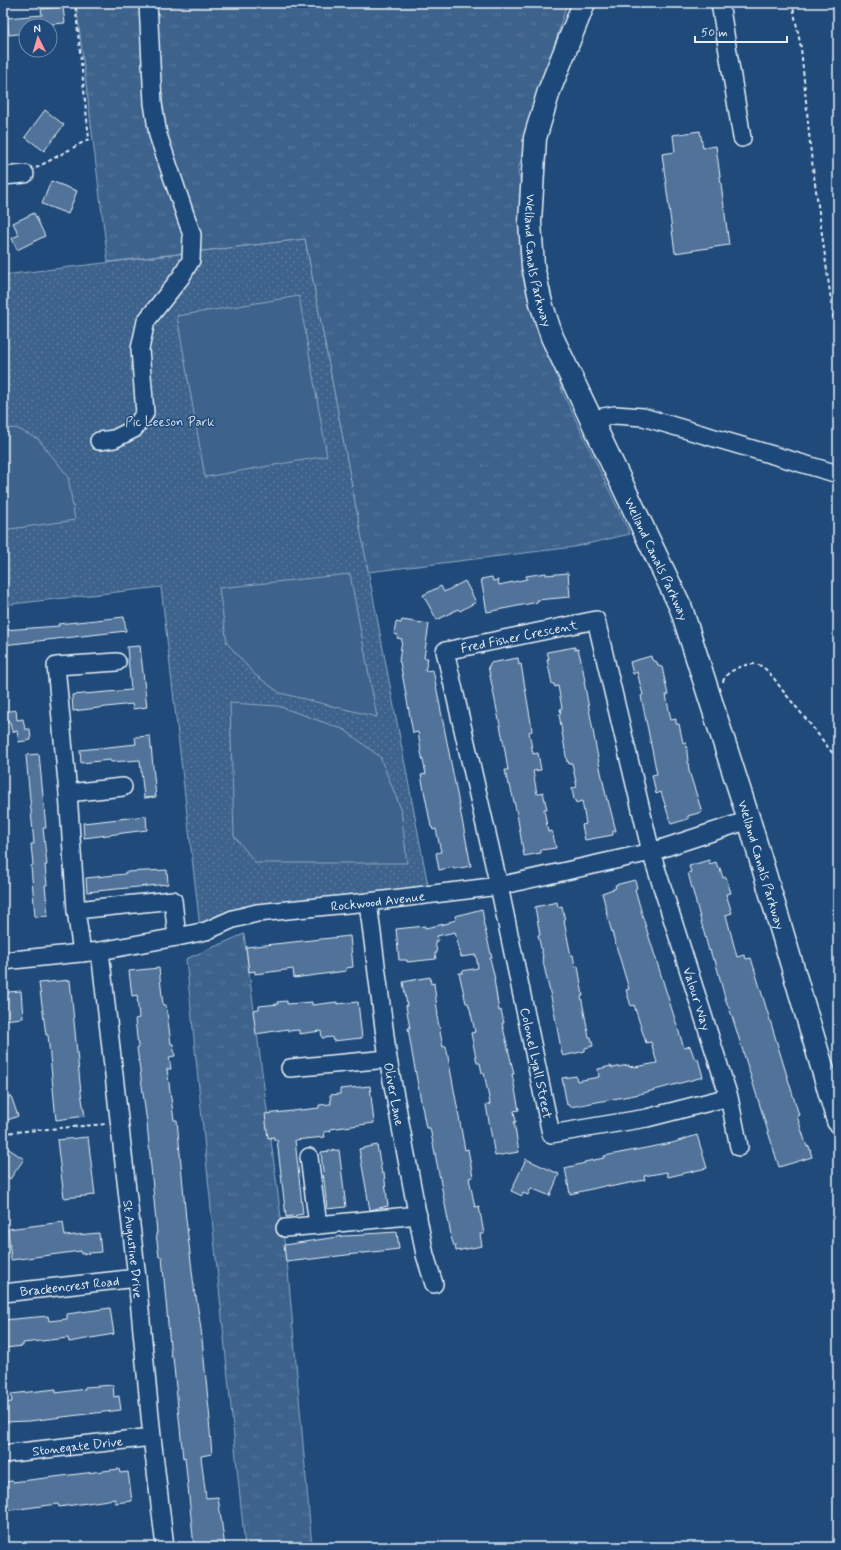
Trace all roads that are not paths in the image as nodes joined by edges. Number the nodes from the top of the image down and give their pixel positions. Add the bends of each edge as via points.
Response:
1 (148, 3) edge
2 (584, 3) edge
3 (720, 3) edge
4 (742, 138) dead end
5 (25, 174) road end
6 (3, 176) edge
7 (591, 419) junction
8 (99, 441) dead end
9 (838, 474) edge
10 (117, 662) dead end
11 (123, 787) dead end
12 (68, 793) junction
13 (749, 820) junction
14 (652, 852) junction
15 (499, 886) junction
16 (368, 902) junction
17 (76, 910) junction
18 (177, 937) junction
19 (100, 951) junction
20 (82, 953) junction
21 (3, 961) edge
22 (388, 1059) junction
23 (290, 1068) dead end
24 (729, 1097) junction
25 (838, 1121) edge
26 (739, 1147) dead end
27 (309, 1157) dead end
28 (418, 1215) junction
29 (318, 1225) junction
30 (285, 1228) dead end
31 (137, 1278) junction
32 (434, 1284) dead end
33 (3, 1293) edge
34 (152, 1437) junction
35 (3, 1454) edge
36 (165, 1547) edge

1 - 8 street via 153,103 158,135 192,235 191,260 181,277 146,321 140,349 145,413 134,429 114,438
2 - 7 main road, Welland Canals Parkway via 549,91 535,138 530,222 533,266 541,303 552,337
3 - 4 street
5 - 6 street
7 - 9 street via 615,415 643,417
7 - 13 main road, Welland Canals Parkway via 681,608
10 - 12 street via 56,666
11 - 12 street
12 - 17 street
13 - 14 street, Rockwood Avenue
13 - 25 main road, Welland Canals Parkway
14 - 15 street, Rockwood Avenue
14 - 15 street, Fred Fisher Crescent via 596,620 445,651
14 - 24 street, Valour Way
15 - 16 street, Rockwood Avenue
15 - 24 street, Colonel Lyall Street via 551,1134 647,1118
16 - 18 street, Rockwood Avenue via 257,913 233,919 206,931
16 - 22 street, Oliver Lane
17 - 18 street via 173,900
17 - 20 street
18 - 19 street, Rockwood Avenue
19 - 20 street, Rockwood Avenue
19 - 31 street, St Augustine Drive
20 - 21 street, Rockwood Avenue
22 - 23 street
22 - 28 street, Oliver Lane
24 - 26 street, Valour Way
27 - 29 street
28 - 29 street
28 - 32 street, Oliver Lane via 425,1255
29 - 30 street
31 - 33 street, Brackencrest Road
31 - 34 street, St Augustine Drive
34 - 35 street, Stonegate Drive
34 - 36 street, St Augustine Drive

